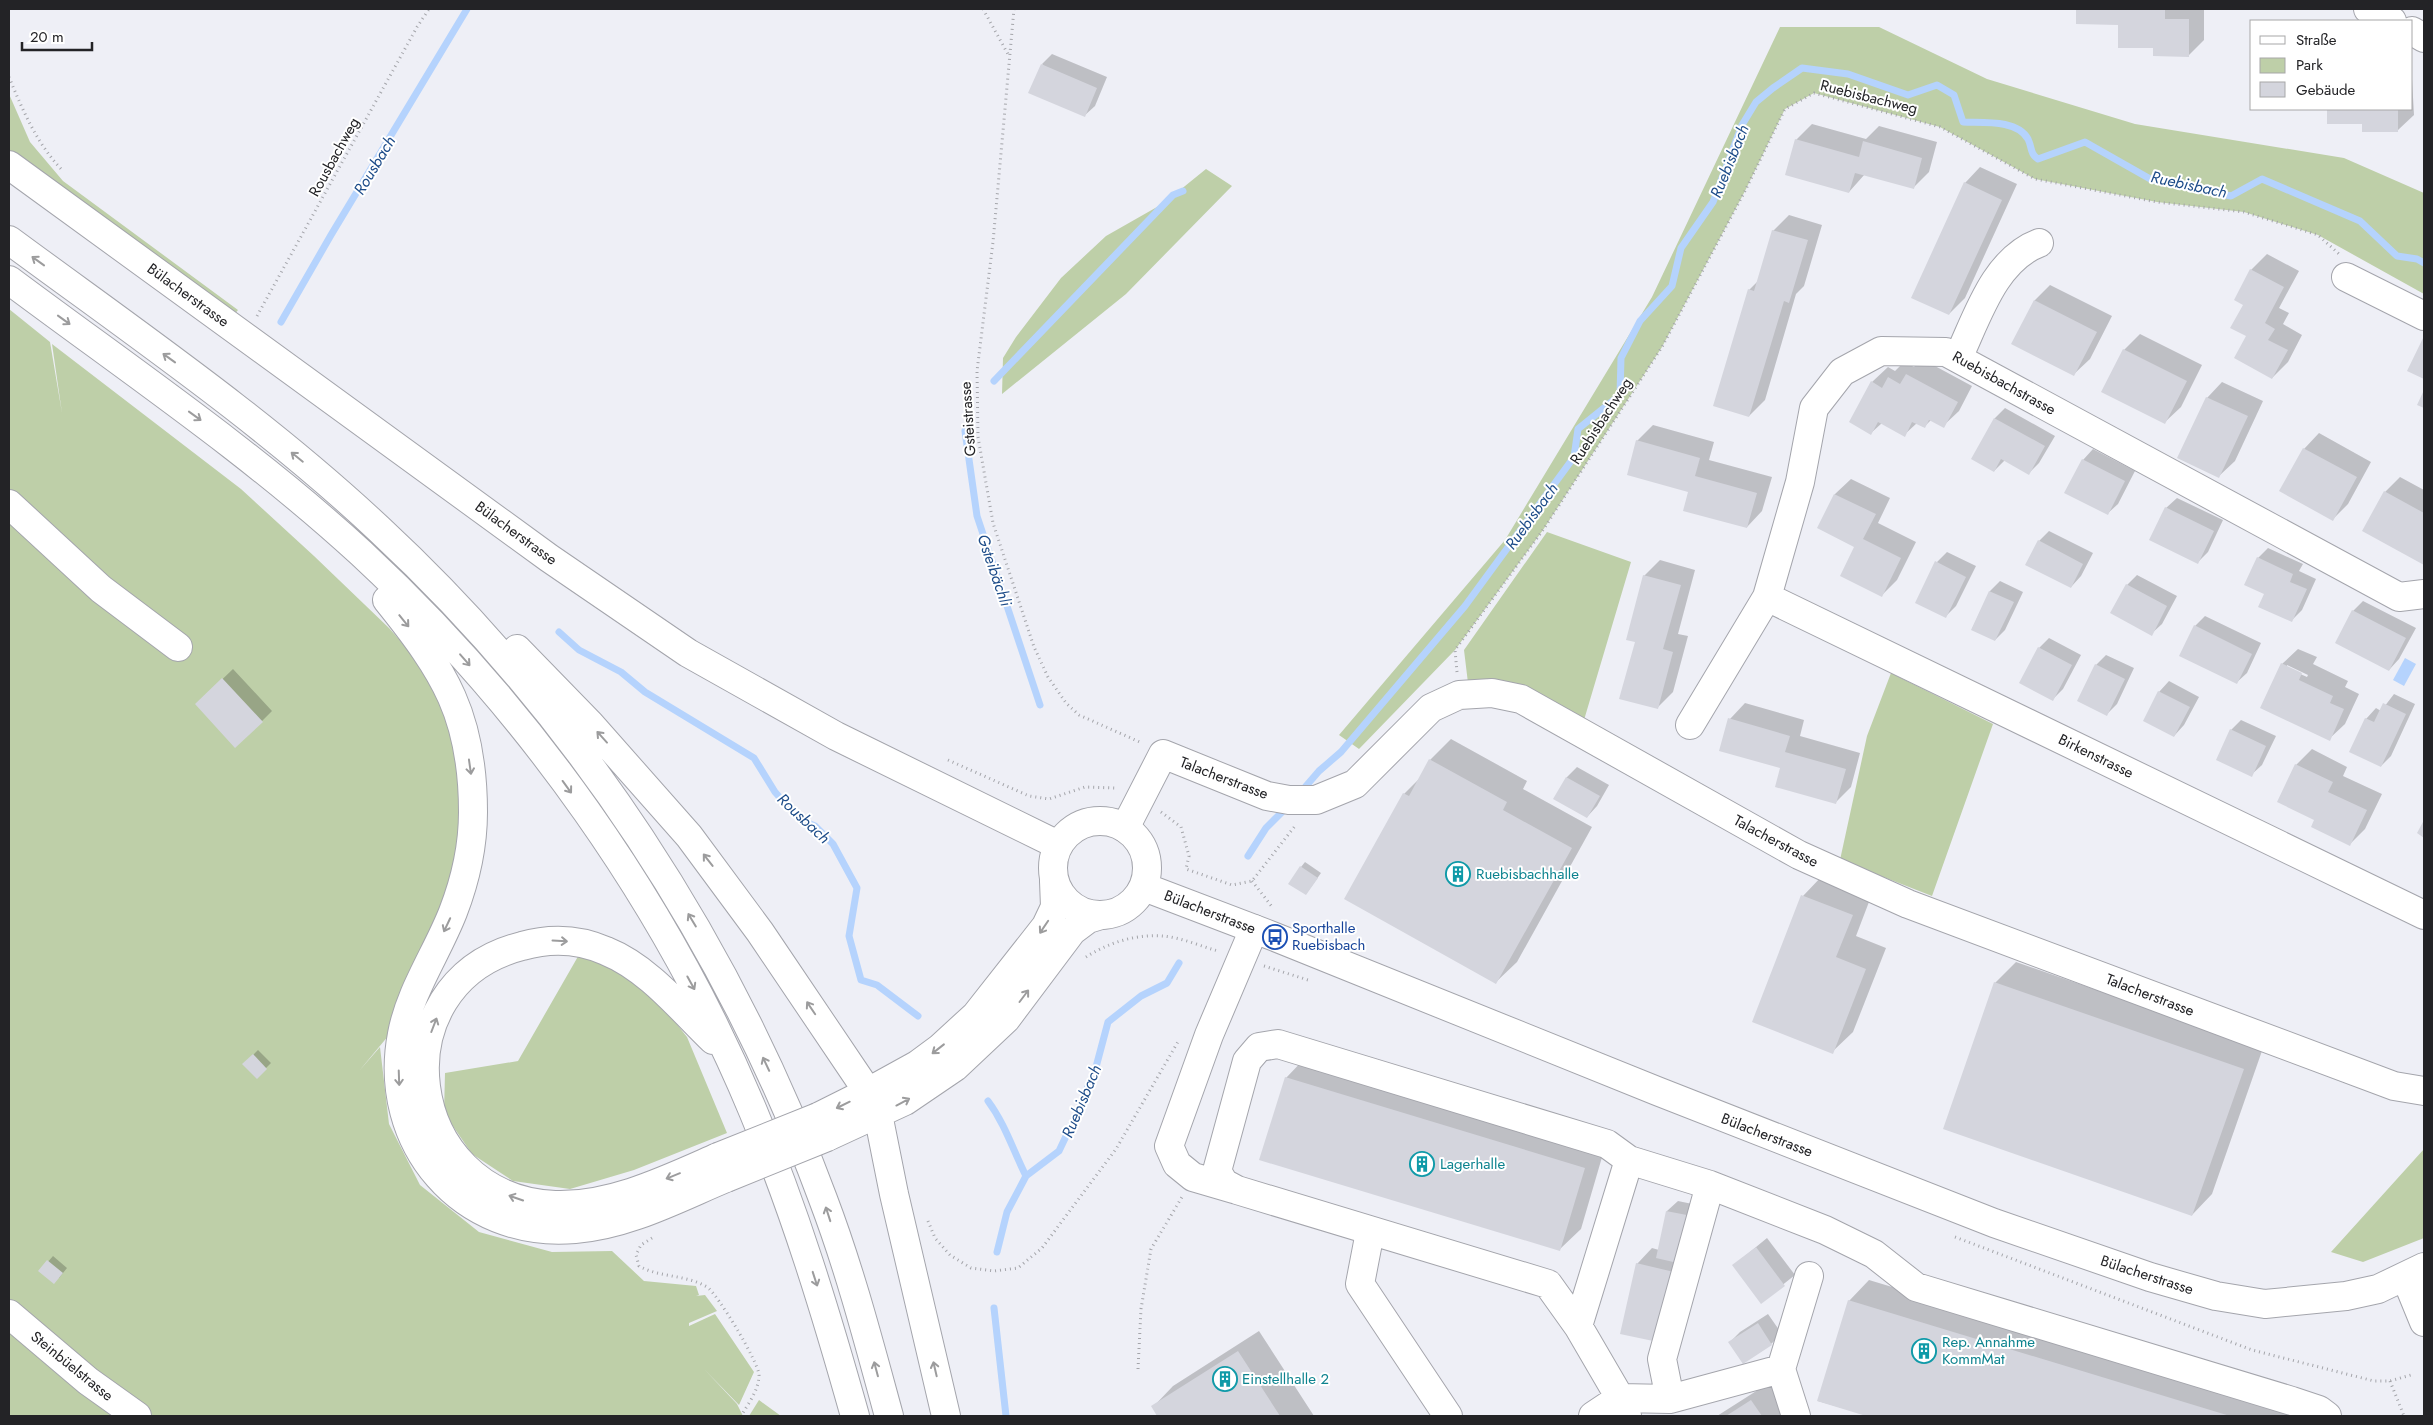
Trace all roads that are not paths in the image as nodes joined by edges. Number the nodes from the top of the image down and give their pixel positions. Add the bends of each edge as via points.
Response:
1 (2368, 9) edge
2 (2390, 20) edge
3 (2413, 32) edge
4 (2424, 38) edge
5 (9, 165) edge
6 (9, 240) edge
7 (2039, 243) dead end
8 (2346, 277) road end
9 (9, 280) edge
10 (2424, 316) edge
11 (1958, 358) junction
12 (334, 488) junction
13 (9, 504) edge
14 (318, 515) junction
15 (2424, 594) edge
16 (1767, 598) junction
17 (178, 647) dead end
18 (1690, 725) dead end
19 (1126, 828) junction
20 (1058, 845) junction
21 (1054, 881) junction
22 (1144, 887) junction
23 (1101, 915) junction
24 (2424, 915) edge
25 (1254, 929) junction
26 (727, 1054) junction
27 (2424, 1091) edge
28 (873, 1103) junction
29 (1629, 1160) junction
30 (722, 1168) junction
31 (1710, 1185) junction
32 (1237, 1190) junction
33 (1370, 1232) junction
34 (2415, 1272) edge
35 (1809, 1276) dead end
36 (9, 1314) edge
37 (2424, 1322) edge
38 (1578, 1326) junction
39 (1781, 1369) junction
40 (1670, 1399) junction
41 (1623, 1407) edge
42 (137, 1416) edge
43 (855, 1416) edge
44 (889, 1416) edge
45 (946, 1416) edge
46 (1448, 1416) edge
47 (1592, 1416) edge
48 (1796, 1416) edge
49 (2327, 1416) edge

1 - 2 main road
3 - 4 main road
5 - 20 main road, Bülacherstrasse via 549,558 688,653 836,736
12 -> 6 main road via 234,406
7 - 11 main road via 2024,249 1992,286
8 - 10 main road
9 -> 14 main road via 214,430
11 - 15 main road, Ruebisbachstrasse via 2399,597
11 - 16 main road, Ruebisbachstrasse via 1946,352 1881,351 1842,372 1814,408 1800,482
28 -> 12 main road via 721,877 650,790 476,609 381,523
44 -> 12 main road via 844,1260 799,1137 755,1039 695,924 590,766 518,675 426,573
13 - 17 main road via 101,589
14 -> 26 main road via 422,613 536,744 635,886 693,986
14 -> 30 main road via 431,656 450,690 468,752 473,814 465,874 452,913 408,1014 400,1052 402,1105 421,1155 447,1186 478,1210 514,1224 574,1230 615,1222
16 - 18 main road, Ruebisbachstrasse
16 - 24 main road, Birkenstrasse
19 - 20 main road via 1101,820 1088,822 1071,831
19 - 22 main road via 1138,839 1146,854
19 - 27 main road, Talacherstrasse via 1163,754 1266,796 1316,800 1355,784 1431,708 1459,695 1492,693 1522,699 1799,854 1908,904 2394,1086
20 - 21 main road via 1052,869
21 - 23 main road via 1066,901 1076,908
21 -> 28 main road via 1054,907 1046,926 976,1015
22 - 23 main road via 1126,907
22 - 25 main road, Bülacherstrasse
28 -> 23 main road via 905,1101 939,1080 1006,1019 1072,931 1088,919
25 - 32 main road via 1209,1035 1169,1146 1177,1164 1193,1177
25 - 34 main road, Bülacherstrasse via 1994,1224 2150,1277 2216,1296 2265,1304 2346,1296 2378,1289
30 -> 26 main road via 668,1178 596,1201 556,1205 519,1200 486,1184 449,1150 433,1120 425,1063 432,1029 447,996 458,983 497,954 533,942 554,940 606,951 636,968
26 -> 43 main road via 752,1108 798,1226
28 - 30 main road, bridge
45 -> 28 main road
29 - 31 main road
29 - 32 main road via 1607,1144 1278,1044 1260,1048 1247,1061 1220,1155 1216,1171 1224,1183
29 - 38 main road
31 - 40 main road via 1662,1359
31 - 49 main road via 1825,1230 1874,1254 1916,1287 2292,1401
32 - 33 main road
33 - 38 main road via 1548,1284
33 - 46 main road via 1360,1284
34 - 37 main road
35 - 39 main road
36 - 42 main road, Steinbüelstrasse via 88,1381
38 - 41 main road
39 - 40 main road
39 - 48 main road
40 - 41 main road
41 - 47 main road

